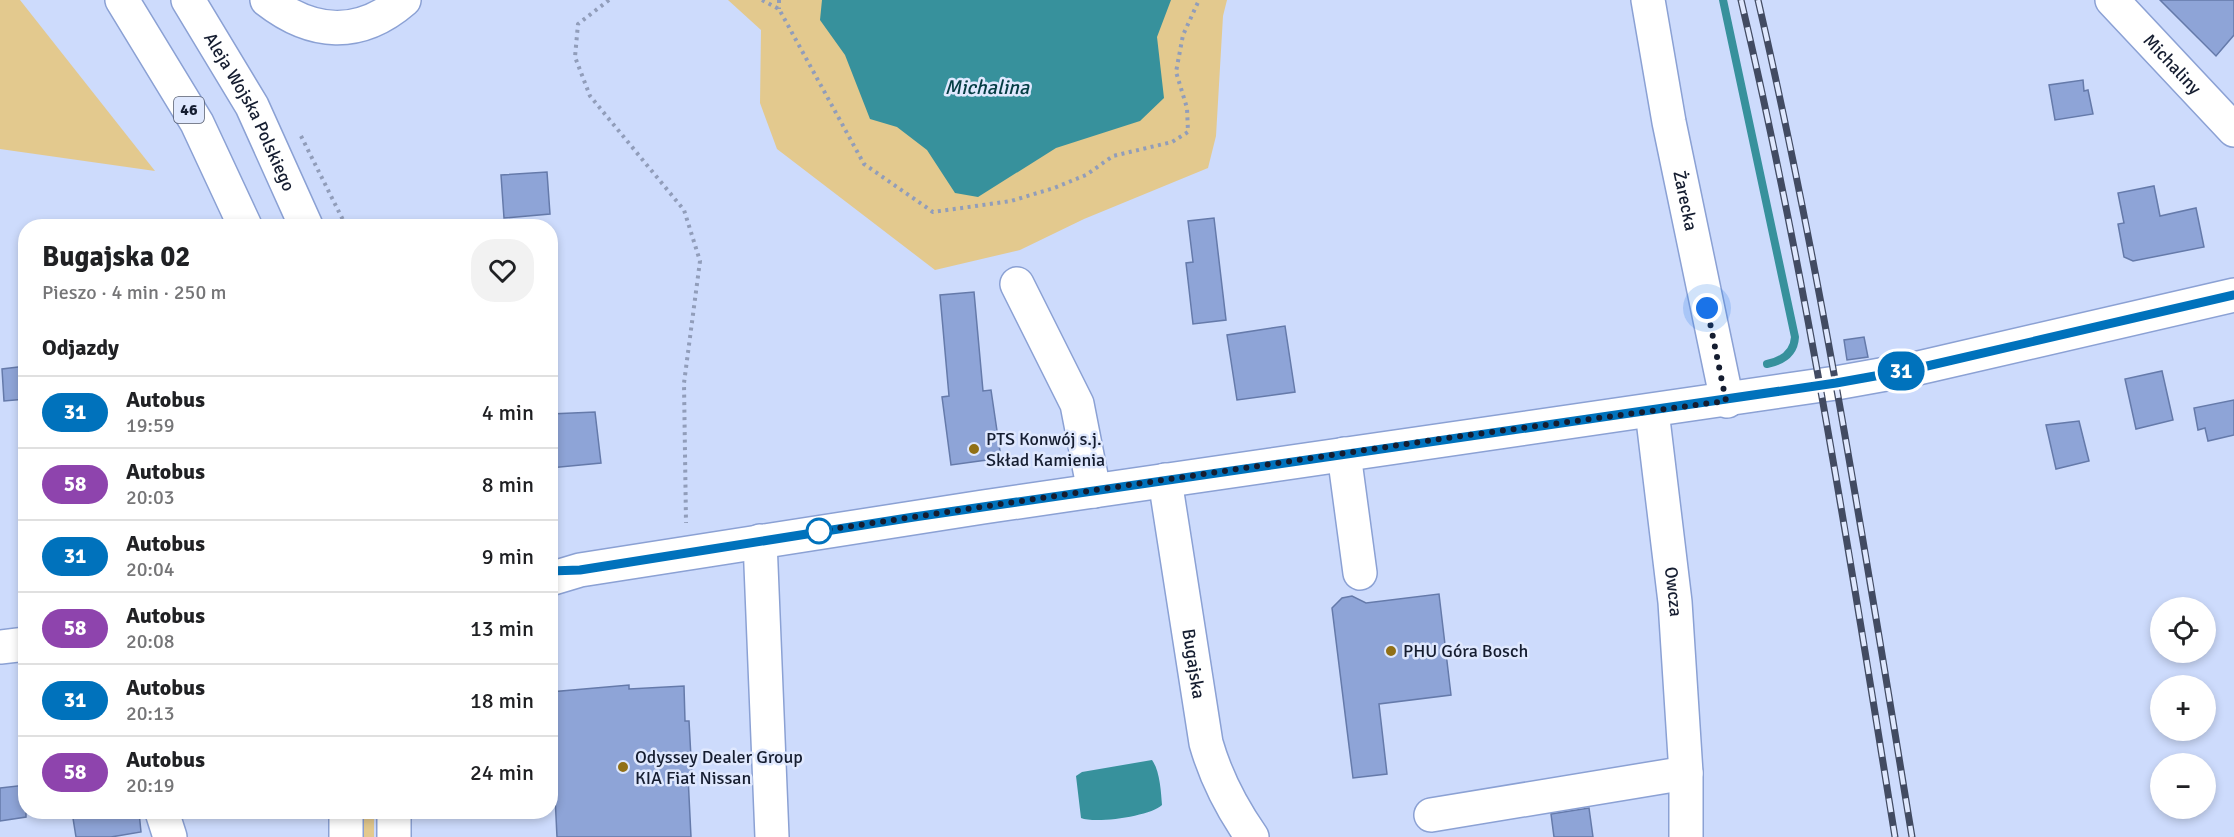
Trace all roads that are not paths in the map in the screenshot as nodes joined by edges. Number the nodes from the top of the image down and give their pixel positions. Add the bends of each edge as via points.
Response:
1 (122, 0) edge
2 (188, 0) edge
3 (267, 0) edge
4 (404, 0) edge
5 (1648, 0) edge
6 (2112, 0) edge
7 (2234, 130) edge
8 (242, 219) edge
9 (303, 219) edge
10 (1017, 284) dead end
11 (2234, 295) edge
12 (1726, 401) junction
13 (1652, 411) junction
14 (1344, 454) junction
15 (1166, 480) junction
16 (1094, 491) junction
17 (760, 542) junction
18 (558, 571) edge
19 (1360, 573) dead end
20 (18, 645) edge
21 (0, 647) edge
22 (1686, 773) junction
23 (1431, 815) dead end
24 (164, 819) edge
25 (346, 819) edge
26 (394, 819) edge
27 (1237, 829) edge
28 (170, 837) edge
29 (346, 837) edge
30 (394, 837) edge
31 (772, 837) edge
32 (1686, 837) edge

1 - 8 main road, 46 via 197,123
2 - 9 main road, Aleja Wojska Polskiego via 252,106
3 - 4 main road via 310,26 330,28 377,19
5 - 12 main road, Żarecka
6 - 7 main road, Michaliny
10 - 16 main road via 1077,404
11 - 12 main road via 1914,369
12 - 13 main road
13 - 14 main road
13 - 22 main road, Owcza via 1675,602
14 - 15 main road
14 - 19 main road
15 - 16 main road
15 - 27 main road, Bugajska via 1206,743
16 - 17 main road
17 - 18 main road
17 - 31 main road
20 - 21 main road
22 - 23 main road
22 - 32 main road, Owcza
24 - 28 main road
25 - 29 main road
26 - 30 main road

